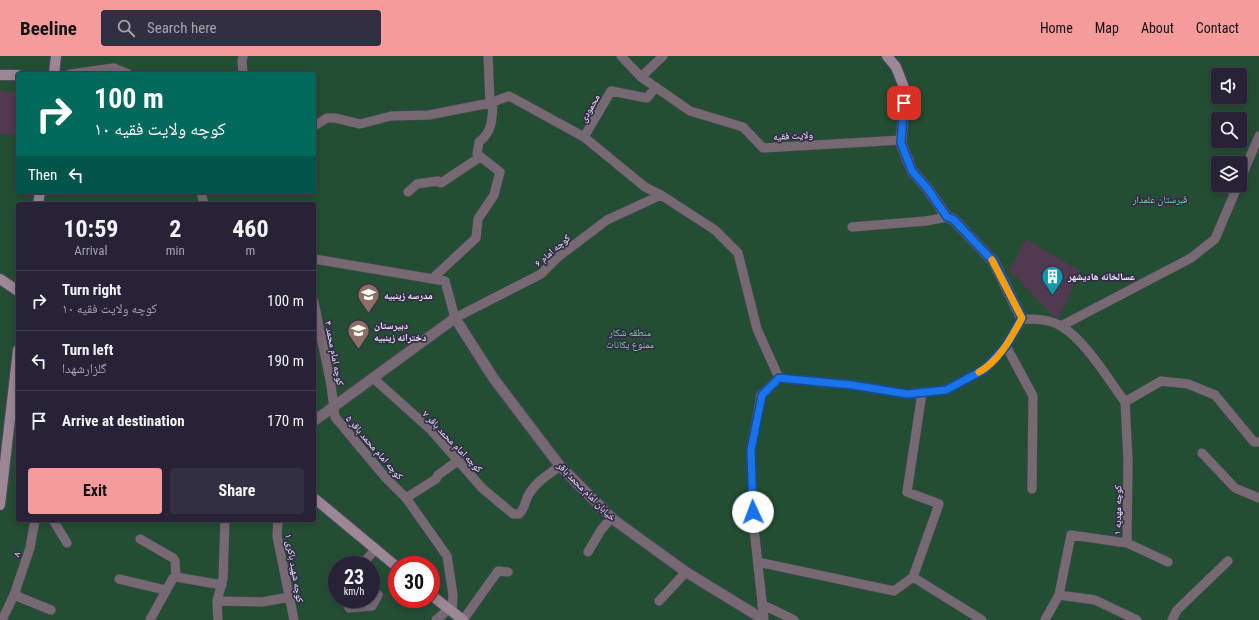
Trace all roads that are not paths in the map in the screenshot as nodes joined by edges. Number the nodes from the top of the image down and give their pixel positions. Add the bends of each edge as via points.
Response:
1 (56, 56) edge
2 (243, 56) edge
3 (488, 56) edge
4 (621, 56) edge
5 (663, 56) edge
6 (887, 56) edge
7 (54, 72) edge
8 (88, 72) edge
9 (123, 72) edge
10 (243, 72) edge
11 (0, 75) edge
12 (16, 76) edge
13 (642, 77) junction
14 (656, 87) junction
15 (491, 102) junction
16 (316, 125) edge
17 (1259, 136) edge
18 (584, 137) junction
19 (902, 140) junction
20 (480, 157) junction
21 (1247, 164) edge
22 (408, 192) dead end
23 (1235, 192) edge
24 (661, 195) junction
25 (947, 217) junction
26 (852, 227) dead end
27 (316, 259) edge
28 (433, 278) junction
29 (0, 279) edge
30 (5, 285) edge
31 (16, 290) edge
32 (316, 312) edge
33 (455, 318) junction
34 (1022, 318) junction
35 (1061, 326) junction
36 (1006, 346) junction
37 (16, 367) edge
38 (373, 378) junction
39 (779, 378) junction
40 (922, 393) junction
41 (1125, 402) junction
42 (333, 408) junction
43 (316, 420) edge
44 (1259, 442) edge
45 (1202, 453) dead end
46 (459, 460) junction
47 (560, 466) junction
48 (1032, 489) dead end
49 (406, 498) junction
50 (1259, 498) edge
51 (316, 500) edge
52 (0, 505) edge
53 (612, 517) junction
54 (35, 522) edge
55 (54, 522) edge
56 (225, 522) edge
57 (278, 522) edge
58 (140, 539) dead end
59 (67, 543) dead end
60 (1127, 543) junction
61 (375, 550) junction
62 (588, 552) dead end
63 (369, 556) edge
64 (388, 560) edge
65 (1228, 561) dead end
66 (758, 562) junction
67 (1168, 562) dead end
68 (508, 572) dead end
69 (686, 572) junction
70 (176, 577) junction
71 (913, 577) junction
72 (119, 579) dead end
73 (222, 585) junction
74 (165, 590) junction
75 (14, 595) junction
76 (1058, 595) junction
77 (289, 597) junction
78 (217, 601) junction
79 (660, 601) dead end
80 (440, 602) edge
81 (762, 606) junction
82 (51, 610) dead end
83 (450, 610) junction
84 (760, 619) edge
85 (2, 620) edge
86 (150, 620) edge
87 (218, 620) edge
88 (294, 620) edge
89 (436, 620) edge
90 (463, 620) edge
91 (794, 620) edge
92 (982, 620) edge
93 (1045, 620) edge
94 (1137, 620) edge
95 (1172, 620) edge

1 - 7 main road
2 - 10 street
3 - 15 street
4 - 13 street, ولایت فقیه
5 - 13 street
6 - 19 main road via 896,67 906,90
8 - 9 street via 114,68
11 - 12 main road
13 - 14 street, ولایت فقیه
14 - 18 street, محمودی via 647,98 611,91
14 - 19 street, ولایت فقیه via 690,111 743,127 763,148
15 - 16 street via 429,115 391,116 360,124 326,118
15 - 18 street via 509,96
15 - 20 street via 491,128 479,142 477,154
17 - 21 street
18 - 24 street via 645,187
19 - 25 main road via 912,171
20 - 22 street via 441,183 438,181 417,184
20 - 28 street via 500,172 494,195 478,219 476,238
23 - 35 street via 1215,239 1191,258
24 - 33 street, کوچه امام ۶ via 607,220 558,257 541,274
24 - 39 street via 715,230 738,253 757,329
25 - 26 street
25 - 34 main road via 953,219 994,262
27 - 28 street
28 - 33 street via 445,281
29 - 30 main road
30 - 31 main road
32 - 42 street, کوچه امام محمد ۴
33 - 38 street
33 - 47 street, خیابان امام محمد باقر via 494,379
34 - 35 street via 1042,320
34 - 36 street
35 - 41 street via 1084,346
36 - 40 street via 985,369 946,390
36 - 48 street via 1033,396
37 - 52 main road
38 - 42 street
38 - 46 street, کوچه امام محمد باقر ۷ via 431,430
39 - 40 street via 852,385 907,394
39 - 66 street via 762,395 751,450
40 - 71 street via 907,492 939,504
41 - 44 street via 1161,381 1188,384 1215,395 1254,442
41 - 60 street, کوچه مهدیه ۱ via 1128,460
42 - 43 street
42 - 49 street, کوچه امام محمد باقر ۵ via 335,417 343,427
45 - 50 street via 1235,488
46 - 47 street, کوچه امام محمد باقر ۷ via 482,488 513,514 522,512 529,494 542,478
46 - 49 street via 436,479
47 - 53 street, خیابان امام محمد باقر
49 - 83 street, کوچه امام محمد باقر ۵ via 447,556 453,595
51 - 61 main road
53 - 62 street
53 - 69 street, خیابان امام محمد باقر
54 - 75 street, ۸ via 30,548
55 - 59 street
56 - 73 street
57 - 77 street, کوچه شهید باکری ۱ via 277,536
58 - 70 street via 173,558
60 - 67 street
60 - 76 street, کوچه مهدیه ۱ via 1071,535
61 - 63 street
61 - 64 main road
65 - 95 street via 1178,610
66 - 71 street via 894,591
66 - 81 street
68 - 90 street via 498,571
69 - 79 street
69 - 84 street, خیابان امام محمد باقر
70 - 73 street
70 - 74 street
71 - 92 street
72 - 74 street
73 - 78 street
74 - 86 street
75 - 82 street
75 - 85 street, ۸
76 - 93 street, کوچه مهدیه ۱
76 - 94 street via 1095,600
77 - 78 street via 262,602
77 - 88 street, کوچه شهید باکری ۱
78 - 87 street
80 - 83 main road
81 - 84 street
81 - 91 street
83 - 89 street
83 - 90 main road

